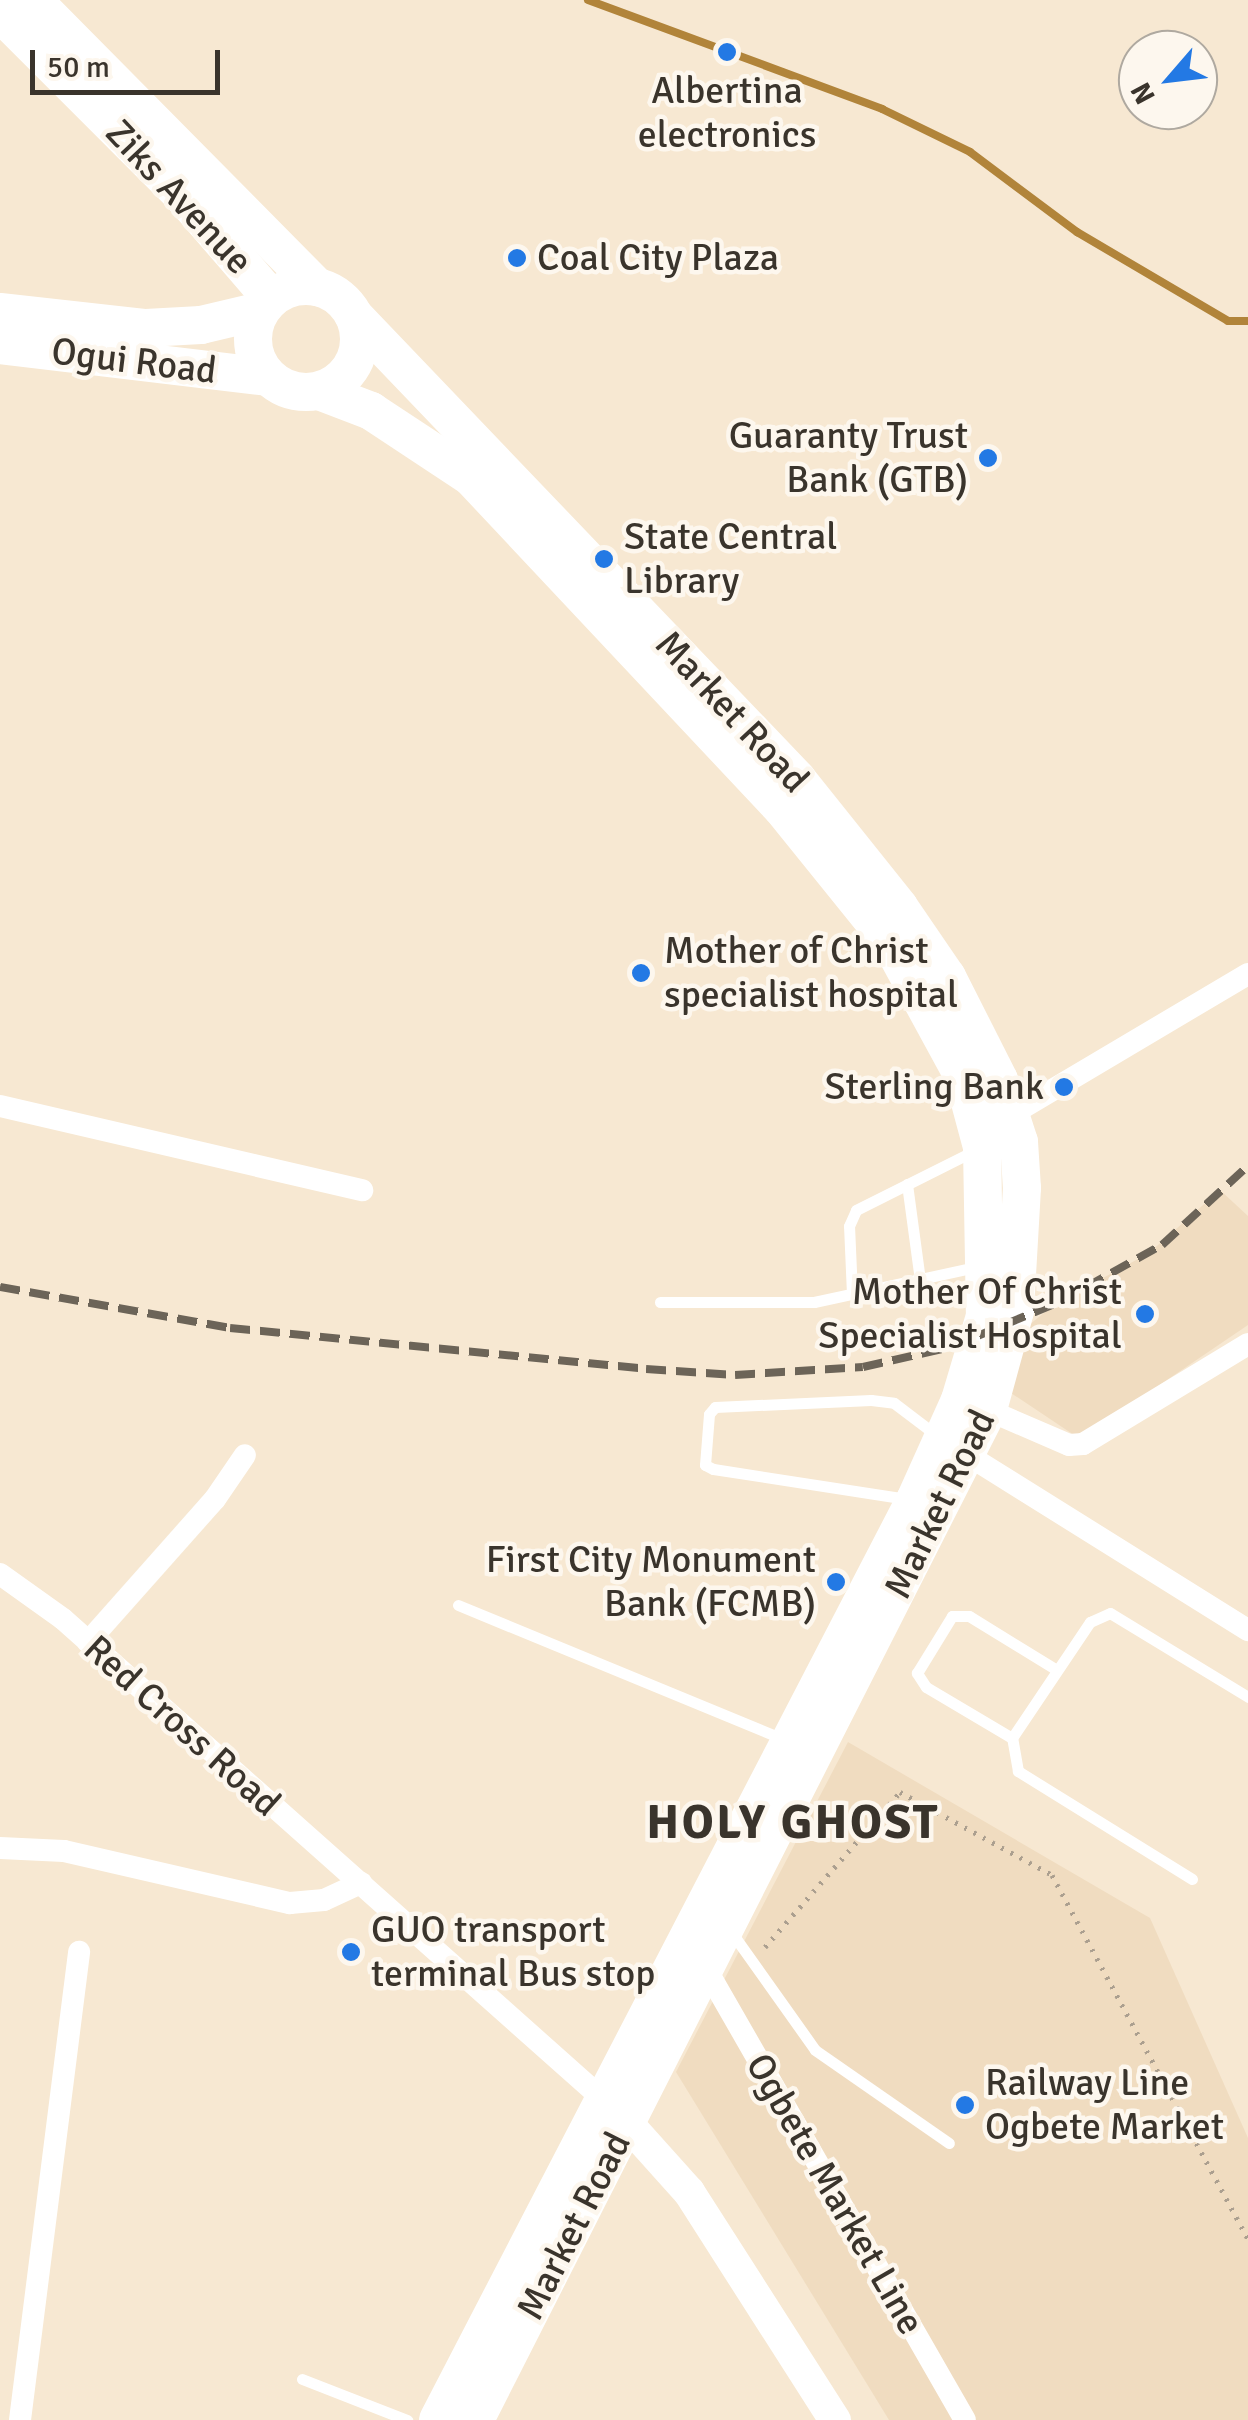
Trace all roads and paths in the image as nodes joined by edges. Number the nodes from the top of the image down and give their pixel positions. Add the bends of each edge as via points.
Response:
1 (33, 0) edge
2 (0, 13) edge
3 (317, 287) junction
4 (266, 304) junction
5 (0, 312) edge
6 (354, 316) junction
7 (0, 345) edge
8 (268, 377) junction
9 (319, 391) junction
10 (1248, 974) edge
11 (0, 1106) edge
12 (1012, 1114) junction
13 (982, 1147) junction
14 (907, 1184) junction
15 (362, 1190) dead end
16 (985, 1265) junction
17 (920, 1280) junction
18 (852, 1294) junction
19 (660, 1302) dead end
20 (1000, 1314) junction
21 (1248, 1344) edge
22 (988, 1359) junction
23 (988, 1410) junction
24 (954, 1447) junction
25 (246, 1456) dead end
26 (915, 1500) junction
27 (0, 1574) edge
28 (458, 1606) dead end
29 (1248, 1630) edge
30 (88, 1642) junction
31 (1055, 1669) junction
32 (1248, 1696) edge
33 (1012, 1738) junction
34 (790, 1742) junction
35 (0, 1848) edge
36 (1192, 1879) dead end
37 (361, 1883) junction
38 (727, 1926) junction
39 (79, 1952) dead end
40 (752, 1962) junction
41 (705, 1967) junction
42 (616, 2113) junction
43 (948, 2142) dead end
44 (1248, 2239) edge
45 (302, 2379) dead end
46 (20, 2420) edge
47 (407, 2420) edge
48 (438, 2420) edge
49 (474, 2420) edge
50 (835, 2420) edge
51 (965, 2420) edge

1 - 3 main road, Ziks Avenue
2 - 4 main road, Ziks Avenue via 195,208
3 - 4 main road
3 - 6 main road
4 - 5 main road, Ogui Road via 200,325 146,328
4 - 8 main road via 253,345
6 - 9 main road via 354,362
6 - 12 main road, Market Road via 797,780 947,977
7 - 8 main road, Ogui Road
8 - 9 main road via 292,390
9 - 13 main road, Market Road via 371,411 471,477 782,808 890,942 963,1076
10 - 12 street
11 - 15 street
12 - 20 main road, Market Road via 1022,1188
13 - 14 lane
13 - 16 main road, Market Road
14 - 17 lane
14 - 18 lane via 851,1218
16 - 17 lane
16 - 20 main road, Market Road
17 - 18 lane
18 - 19 lane via 784,1305
20 - 22 main road, Market Road
21 - 23 street via 1083,1444 1069,1446
22 - 23 main road, Market Road
22 - 24 main road, Market Road
23 - 24 main road, Market Road
24 - 26 main road, Market Road
24 - 26 lane via 894,1404 871,1400 715,1407 709,1414 705,1465 713,1469
24 - 29 street
24 - 38 main road, Market Road
25 - 30 street via 216,1500
26 - 34 main road, Market Road
27 - 30 street, Red Cross Road
28 - 34 lane
30 - 37 street, Red Cross Road
31 - 32 lane via 1090,1622 1110,1614
31 - 33 lane
31 - 33 lane via 969,1616 952,1616 917,1673 926,1687
33 - 36 lane via 1018,1771
34 - 42 main road, Market Road
35 - 37 street via 64,1851 290,1902 324,1900
37 - 42 street, Red Cross Road
38 - 40 lane
38 - 41 main road, Market Road
39 - 46 street
40 - 43 lane via 816,2050
40 - 44 path via 900,1792 1052,1875
41 - 42 main road, Market Road
41 - 51 street, Ogbete Market Line
42 - 48 main road, Market Road
42 - 49 main road, Market Road
42 - 50 street via 690,2192
45 - 47 lane

